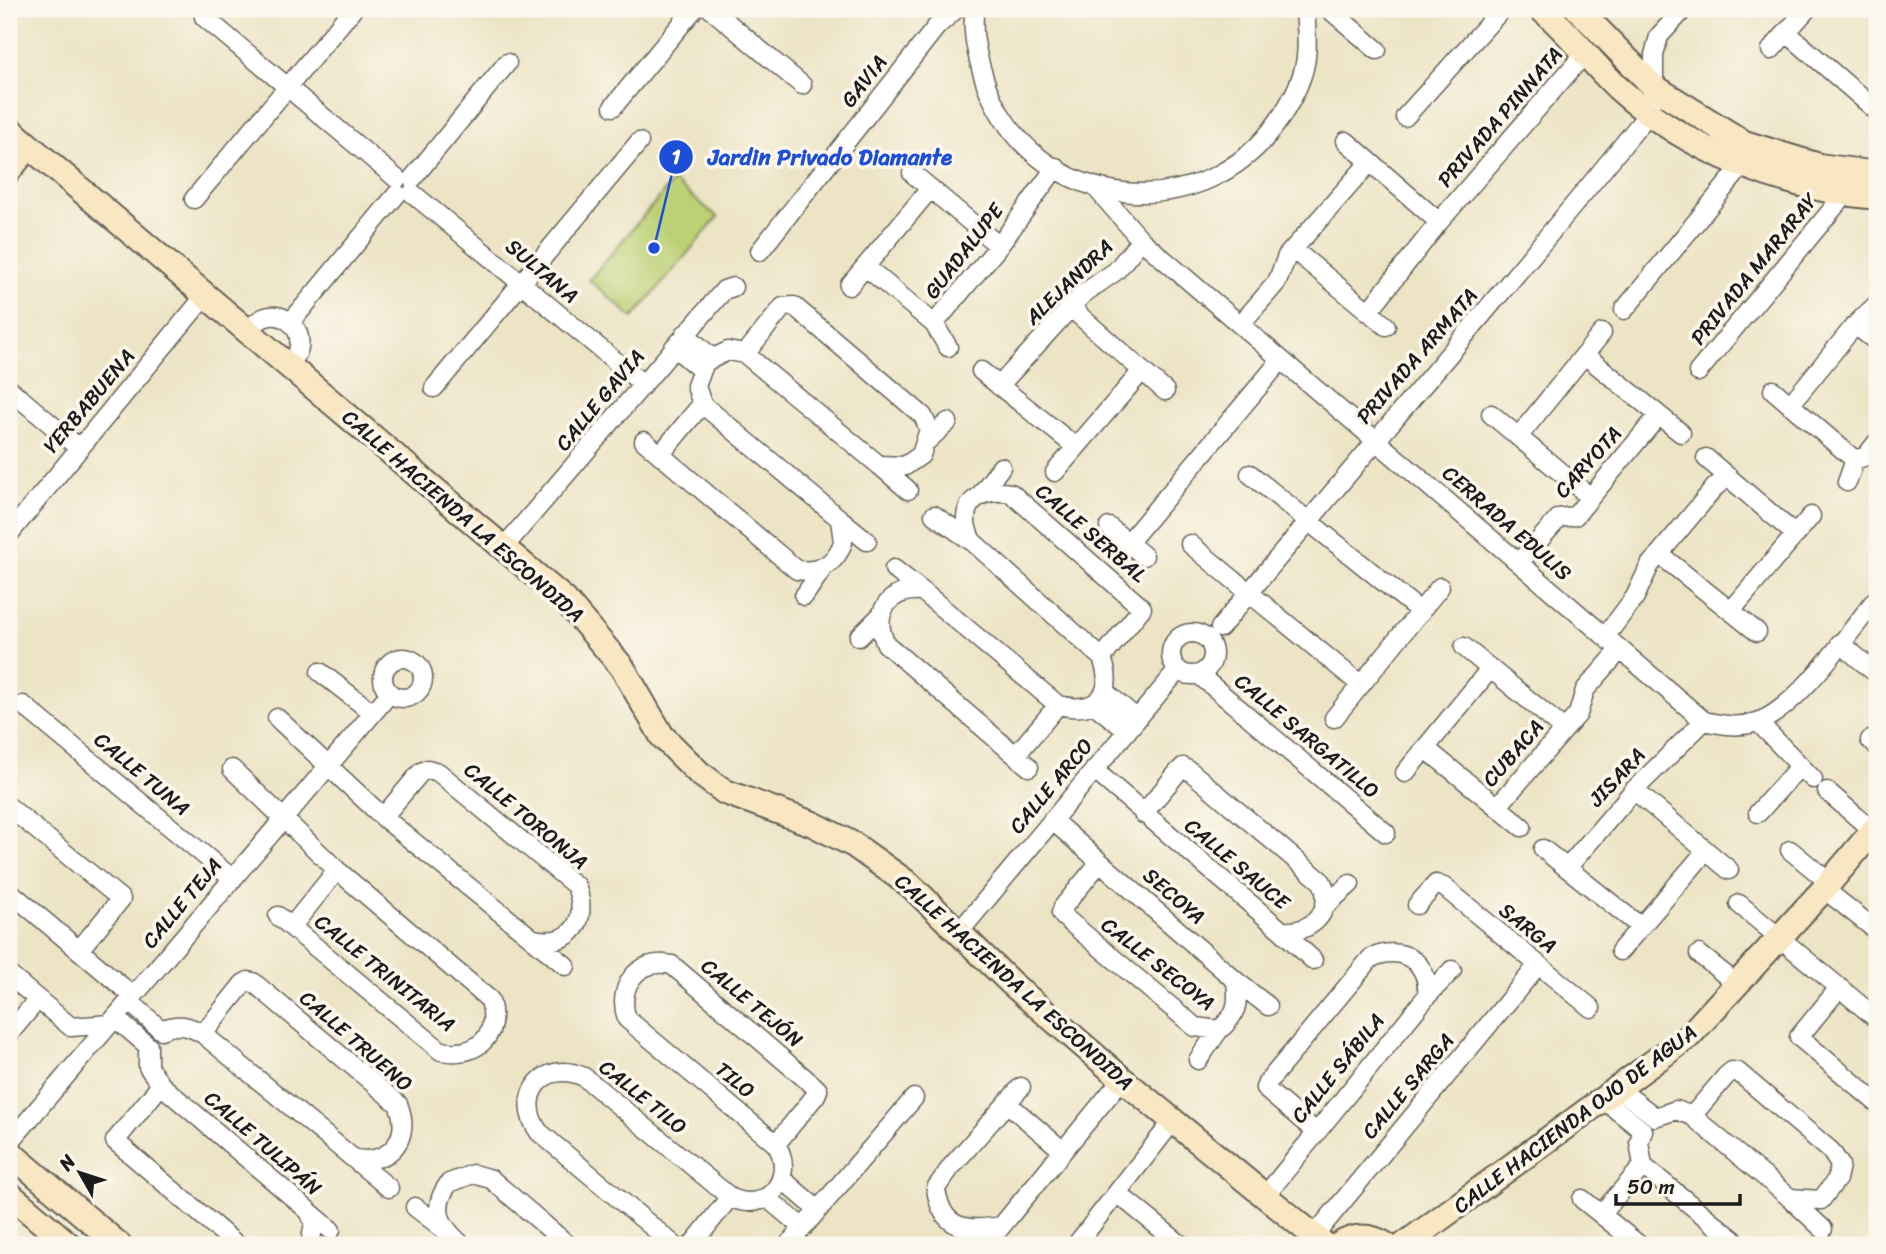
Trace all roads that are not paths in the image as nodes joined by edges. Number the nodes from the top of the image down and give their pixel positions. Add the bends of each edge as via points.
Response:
1 (353, 9) edge
2 (694, 9) edge
3 (711, 9) edge
4 (956, 9) edge
5 (975, 9) edge
6 (1305, 9) edge
7 (1329, 9) edge
8 (1502, 9) edge
9 (1541, 9) edge
10 (1578, 9) edge
11 (1684, 9) edge
12 (1807, 9) edge
13 (204, 17) dead end
14 (1786, 32) junction
15 (1377, 50) dead end
16 (1771, 50) dead end
17 (1586, 52) junction
18 (507, 64) dead end
19 (802, 85) dead end
20 (288, 87) junction
21 (1654, 88) junction
22 (1873, 100) edge
23 (613, 107) dead end
24 (1648, 114) junction
25 (1405, 117) dead end
26 (9, 129) edge
27 (1346, 141) dead end
28 (639, 142) dead end
29 (28, 147) junction
30 (1370, 162) junction
31 (1742, 166) junction
32 (1056, 167) junction
33 (9, 170) edge
34 (912, 173) dead end
35 (1877, 174) edge
36 (404, 186) junction
37 (1096, 188) junction
38 (930, 189) junction
39 (1845, 194) junction
40 (1877, 197) edge
41 (194, 199) dead end
42 (1444, 217) junction
43 (1142, 240) junction
44 (999, 246) junction
45 (760, 250) dead end
46 (1294, 250) junction
47 (866, 267) junction
48 (522, 283) junction
49 (849, 286) dead end
50 (733, 288) dead end
51 (205, 296) junction
52 (1877, 304) edge
53 (1071, 308) junction
54 (1624, 310) dead end
55 (1368, 312) junction
56 (291, 322) junction
57 (934, 324) junction
58 (1240, 325) junction
59 (1855, 325) junction
60 (1386, 326) dead end
61 (248, 333) junction
62 (1602, 333) dead end
63 (679, 341) junction
64 (1877, 342) edge
65 (948, 347) dead end
66 (745, 354) junction
67 (1586, 356) junction
68 (1281, 360) junction
69 (705, 362) junction
70 (287, 366) junction
71 (981, 371) dead end
72 (1142, 371) junction
73 (1698, 372) dead end
74 (643, 384) junction
75 (999, 386) junction
76 (434, 387) dead end
77 (9, 389) edge
78 (1773, 390) dead end
79 (1165, 391) dead end
80 (702, 404) junction
81 (1790, 405) junction
82 (1491, 414) dead end
83 (1658, 416) junction
84 (948, 422) dead end
85 (1681, 433) dead end
86 (1518, 437) junction
87 (1374, 439) junction
88 (927, 441) junction
89 (644, 442) dead end
90 (1877, 442) edge
91 (1076, 447) junction
92 (79, 448) junction
93 (660, 455) junction
94 (1706, 457) dead end
95 (1855, 460) junction
96 (879, 465) junction
97 (1001, 467) dead end
98 (1055, 472) dead end
99 (1250, 474) dead end
100 (1729, 477) junction
101 (1847, 482) dead end
102 (908, 490) dead end
103 (981, 494) junction
104 (1590, 497) junction
105 (934, 515) dead end
106 (1811, 516) dead end
107 (840, 519) junction
108 (1308, 520) junction
109 (1109, 527) dead end
110 (9, 534) edge
111 (1796, 535) junction
112 (867, 541) dead end
113 (972, 541) junction
114 (1128, 542) junction
115 (1190, 544) dead end
116 (504, 547) junction
117 (1659, 554) junction
118 (1144, 556) dead end
119 (1518, 563) junction
120 (823, 568) junction
121 (894, 569) dead end
122 (1440, 587) dead end
123 (922, 591) junction
124 (1249, 592) junction
125 (804, 596) dead end
126 (1877, 598) edge
127 (882, 610) junction
128 (1731, 611) junction
129 (1421, 612) junction
130 (1220, 628) dead end
131 (1757, 632) dead end
132 (859, 637) dead end
133 (1605, 637) junction
134 (1840, 643) junction
135 (1464, 647) dead end
136 (1620, 650) junction
137 (1102, 658) junction
138 (1490, 669) junction
139 (1178, 670) junction
140 (320, 671) dead end
141 (1198, 674) junction
142 (1877, 674) edge
143 (1361, 684) junction
144 (390, 693) dead end
145 (1100, 698) junction
146 (23, 705) dead end
147 (1058, 705) junction
148 (373, 713) junction
149 (277, 718) dead end
150 (1334, 718) dead end
151 (1704, 721) junction
152 (1758, 722) junction
153 (1131, 724) junction
154 (1564, 729) junction
155 (1425, 748) junction
156 (329, 765) junction
157 (1799, 767) junction
158 (232, 769) dead end
159 (1094, 770) junction
160 (1405, 773) dead end
161 (1634, 790) junction
162 (9, 807) edge
163 (1497, 807) junction
164 (1758, 813) dead end
165 (1143, 814) junction
166 (383, 817) junction
167 (285, 818) junction
168 (1052, 820) junction
169 (1522, 827) dead end
170 (1875, 828) edge
171 (1386, 833) dead end
172 (1543, 849) dead end
173 (1790, 850) dead end
174 (1706, 851) junction
175 (1100, 862) junction
176 (1567, 868) junction
177 (337, 870) junction
178 (1729, 870) dead end
179 (233, 879) junction
180 (1350, 884) dead end
181 (1827, 886) junction
182 (9, 891) edge
183 (1740, 904) dead end
184 (1326, 905) junction
185 (1417, 905) dead end
186 (1641, 927) junction
187 (960, 931) junction
188 (1282, 931) junction
189 (1877, 931) edge
190 (1780, 937) junction
191 (534, 939) junction
192 (79, 950) junction
193 (1620, 951) dead end
194 (1699, 954) dead end
195 (1313, 960) dead end
196 (1538, 965) junction
197 (566, 966) dead end
198 (1452, 970) dead end
199 (9, 975) edge
200 (1236, 981) junction
201 (1737, 984) junction
202 (1839, 988) junction
203 (1427, 996) junction
204 (131, 998) junction
205 (38, 999) junction
206 (1268, 1006) dead end
207 (1591, 1008) dead end
208 (627, 1019) joint
209 (1877, 1019) edge
210 (112, 1021) junction
211 (1225, 1025) junction
212 (9, 1034) edge
213 (203, 1034) junction
214 (1198, 1060) dead end
215 (1122, 1079) junction
216 (161, 1085) junction
217 (1021, 1087) dead end
218 (1611, 1095) junction
219 (914, 1098) dead end
220 (1007, 1103) junction
221 (1877, 1103) edge
222 (1692, 1116) junction
223 (1173, 1121) junction
224 (1315, 1132) junction
225 (9, 1143) edge
226 (776, 1144) junction
227 (1062, 1150) junction
228 (9, 1152) edge
229 (355, 1159) junction
230 (1643, 1166) junction
231 (389, 1188) dead end
232 (775, 1188) junction
233 (1117, 1193) junction
234 (9, 1194) edge
235 (1265, 1196) junction
236 (730, 1197) junction
237 (1790, 1198) junction
238 (1582, 1199) dead end
239 (415, 1206) dead end
240 (309, 1211) junction
241 (1601, 1214) junction
242 (811, 1219) junction
243 (1001, 1226) junction
244 (1823, 1229) dead end
245 (331, 1230) dead end
246 (445, 1230) junction
247 (1320, 1240) edge
248 (1420, 1242) edge
249 (1174, 1243) edge
250 (69, 1245) edge
251 (119, 1245) edge
252 (237, 1245) edge
253 (310, 1245) edge
254 (462, 1245) edge
255 (568, 1245) edge
256 (674, 1245) edge
257 (691, 1245) edge
258 (788, 1245) edge
259 (986, 1245) edge
260 (1076, 1245) edge
261 (1339, 1245) edge
262 (1386, 1245) edge
263 (1639, 1245) edge
264 (1740, 1245) edge

1 - 20 street
2 - 23 street
3 - 19 street
4 - 45 street, GAVIA via 937,26
5 - 32 street via 978,54 992,99 1025,145
6 - 37 street via 1306,59 1296,90 1270,133 1250,154 1219,176 1177,191 1123,193
7 - 15 street
8 - 25 street
9 - 17 street
10 - 21 street
11 - 21 street via 1660,36 1654,55
12 - 14 street
13 - 20 street, SULTANA
14 - 16 street
14 - 22 street
17 - 24 street
17 - 42 street, PRIVADA PINNATA
18 - 36 street
20 - 36 street, SULTANA
20 - 41 street
21 - 24 street
21 - 35 street via 1744,143 1819,166
24 - 31 street
24 - 87 street, PRIVADA ARMATA via 1517,277
26 - 29 street, CALLE HACIENDA LA ESCONDIDA
27 - 30 street
28 - 48 street
29 - 33 street
29 - 51 street, CALLE HACIENDA LA ESCONDIDA
30 - 42 street
30 - 46 street
31 - 39 street
31 - 54 street
32 - 37 street
32 - 44 street, GUADALUPE
34 - 38 street
36 - 48 street, SULTANA
36 - 56 street
37 - 43 street, CERRADA EDULIS
38 - 44 street
38 - 47 street
39 - 40 street
39 - 73 street, PRIVADA MARARAY
42 - 55 street, PRIVADA PINNATA
43 - 53 street, ALEJANDRA via 1116,271
43 - 58 street, CERRADA EDULIS
44 - 57 street, GUADALUPE
46 - 55 street
46 - 58 street via 1281,265 1277,282
47 - 49 street
47 - 57 street, GUADALUPE
48 - 74 street, SULTANA
48 - 76 street
50 - 63 street, CALLE GAVIA via 724,290
51 - 61 street, CALLE HACIENDA LA ESCONDIDA
51 - 92 street, YERBABUENA
52 - 59 street
53 - 72 street
53 - 75 street, ALEJANDRA
55 - 60 street
56 - 61 street via 266,317
56 - 70 street via 299,334 300,348
57 - 65 street
58 - 68 street, CERRADA EDULIS
59 - 64 street
59 - 81 street
61 - 70 street, CALLE HACIENDA LA ESCONDIDA
62 - 67 street
63 - 69 street
63 - 74 street, CALLE GAVIA
66 - 69 street via 727,351
66 - 88 street via 787,304 794,306 923,416 929,429
66 - 96 street
67 - 83 street
67 - 86 street
68 - 87 street, CERRADA EDULIS
68 - 114 street
69 - 80 street via 696,386
70 - 116 street, CALLE HACIENDA LA ESCONDIDA
71 - 75 street
72 - 79 street
72 - 91 street
74 - 116 street, CALLE GAVIA
75 - 91 street
77 - 92 street
78 - 81 street
80 - 93 street
80 - 107 street
81 - 95 street
82 - 86 street
83 - 85 street
83 - 104 street, CARYOTA
84 - 88 street
86 - 104 street
87 - 108 street, PRIVADA ARMATA
87 - 119 street, CERRADA EDULIS
88 - 96 street via 920,455 905,466
89 - 93 street
90 - 95 street via 1866,456
91 - 98 street
92 - 110 street, YERBABUENA
93 - 120 street via 797,570
94 - 100 street
95 - 101 street
96 - 102 street
97 - 103 street
99 - 108 street
100 - 111 street
100 - 117 street via 1716,486
103 - 113 street via 965,514 965,528
103 - 137 street, CALLE SERBAL via 994,490 1011,494 1142,608
104 - 119 street, CARYOTA via 1575,516 1559,518
105 - 113 street
106 - 111 street
107 - 112 street
107 - 120 street via 844,534 841,550
108 - 124 street, PRIVADA ARMATA
108 - 129 street
109 - 114 street
111 - 128 street
113 - 137 street
114 - 118 street
115 - 124 street
116 - 187 street, CALLE HACIENDA LA ESCONDIDA via 594,630 663,736 699,773 725,792 813,824 854,845 910,885
117 - 128 street
117 - 133 street via 1628,609
119 - 133 street, CERRADA EDULIS
120 - 125 street
121 - 123 street
122 - 129 street
123 - 127 street via 893,596
123 - 147 street
124 - 130 street, PRIVADA ARMATA
124 - 143 street
126 - 134 street
127 - 132 street
127 - 147 street via 880,632 886,644 1022,761
128 - 131 street
129 - 143 street
133 - 136 street, CERRADA EDULIS
134 - 142 street
134 - 152 street via 1782,709
135 - 138 street
136 - 151 street, CERRADA EDULIS
136 - 154 street, CUBACA via 1585,690 1583,704
137 - 145 street via 1109,677
138 - 154 street
138 - 155 street
139 - 141 street
139 - 141 street via 1171,657 1174,643 1185,634 1200,634 1211,644 1213,659
139 - 153 street, CALLE ARCO
140 - 148 street
141 - 171 street, CALLE SARGATILLO
143 - 150 street
144 - 148 street, CALLE TEJA
145 - 147 street via 1075,709
145 - 153 street
146 - 179 street, CALLE TUNA
148 - 156 street, CALLE TEJA
149 - 156 street
151 - 152 street via 1731,726
151 - 161 street, JISARA
152 - 157 street
153 - 159 street, CALLE ARCO
154 - 163 street, CUBACA
155 - 160 street
155 - 163 street
156 - 166 street
156 - 167 street, CALLE TEJA
157 - 164 street
157 - 170 street
158 - 167 street, CALLE TRINITARIA
159 - 165 street, CALLE SAUCE
159 - 168 street, CALLE ARCO
161 - 174 street
161 - 176 street, JISARA
162 - 192 street via 121,899
163 - 169 street
165 - 184 street, CALLE SAUCE via 1184,767 1322,882
165 - 188 street, CALLE SAUCE
166 - 191 street
166 - 191 street, CALLE TORONJA via 421,772 438,772 576,886 582,901 580,918 571,933 560,940
167 - 177 street, CALLE TRINITARIA
167 - 179 street, CALLE TEJA
168 - 175 street, SECOYA
168 - 187 street, CALLE ARCO
170 - 181 street, CALLE HACIENDA OJO DE AGUA
172 - 176 street
173 - 181 street
174 - 178 street
174 - 186 street
175 - 200 street, SECOYA
175 - 211 street, CALLE SECOYA via 1061,913 1195,1027
176 - 186 street
177 - 177 street, CALLE TRINITARIA via 490,1000 492,1027 482,1043 458,1054 441,1051 285,921
179 - 204 street, CALLE TEJA
180 - 184 street
181 - 189 street
181 - 190 street, CALLE HACIENDA OJO DE AGUA
182 - 192 street
183 - 190 street
184 - 188 street, CALLE SAUCE via 1306,929
185 - 196 street, SARGA via 1436,884
186 - 193 street
187 - 215 street, CALLE HACIENDA LA ESCONDIDA via 1011,983
188 - 195 street
190 - 201 street, CALLE HACIENDA OJO DE AGUA
190 - 202 street
191 - 197 street
192 - 204 street
194 - 201 street
196 - 207 street, SARGA
196 - 247 street, CALLE SARGA
198 - 203 street, CALLE SÁBILA
199 - 205 street
200 - 206 street, SECOYA
200 - 211 street via 1238,1006
201 - 218 street, CALLE HACIENDA OJO DE AGUA via 1689,1036
202 - 209 street
202 - 221 street via 1799,1037
203 - 224 street, CALLE SÁBILA
203 - 224 street via 1421,965 1410,956 1392,944 1371,958 1265,1088
204 - 210 street, CALLE TEJA
204 - 213 street via 161,1030 179,1024
205 - 210 street via 71,1027
205 - 212 street
208 - 226 street, TILO
208 - 226 street, CALLE TEJÓN via 622,999 630,978 646,966 672,965 818,1090
210 - 216 street, CALLE TULIPÁN via 148,1046 148,1067
210 - 225 street, CALLE TEJA
211 - 214 street
213 - 229 street
213 - 229 street, CALLE TRUENO via 243,984 253,982 398,1104 404,1125 396,1148 375,1160
215 - 223 street, CALLE HACIENDA LA ESCONDIDA
215 - 227 street
216 - 240 street, CALLE TULIPÁN
216 - 252 street via 115,1141
217 - 220 street
218 - 222 street via 1655,1117 1676,1110
218 - 230 street via 1643,1131 1639,1143
218 - 248 street, CALLE HACIENDA OJO DE AGUA
219 - 242 street
220 - 227 street
220 - 243 street via 936,1188 939,1208 951,1222 968,1229
222 - 237 street
222 - 237 street via 1726,1076 1738,1072 1831,1151 1840,1165 1829,1193 1821,1200
223 - 233 street
223 - 235 street, CALLE HACIENDA LA ESCONDIDA
224 - 235 street, CALLE SÁBILA
226 - 232 street via 783,1156
227 - 243 street
228 - 251 street
229 - 231 street
230 - 241 street
230 - 264 street
232 - 236 street via 752,1203
232 - 242 street
233 - 249 street
233 - 260 street
234 - 250 street
235 - 247 street, CALLE HACIENDA LA ESCONDIDA
236 - 256 street, CALLE TILO via 584,1077 564,1071 539,1081 529,1103 539,1132
236 - 257 street
237 - 244 street
238 - 241 street
239 - 246 street
240 - 245 street
240 - 253 street, CALLE TULIPÁN via 314,1223
241 - 263 street
242 - 258 street
243 - 259 street
246 - 254 street
246 - 255 street via 439,1218 441,1193 458,1177 482,1175
261 - 262 street via 1356,1237

